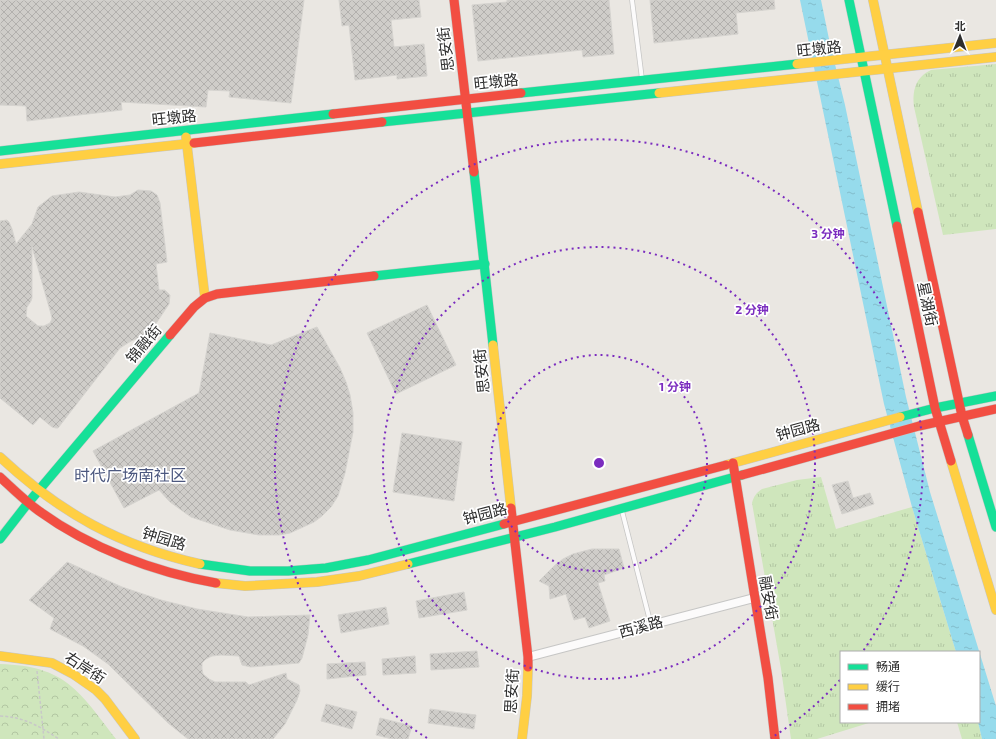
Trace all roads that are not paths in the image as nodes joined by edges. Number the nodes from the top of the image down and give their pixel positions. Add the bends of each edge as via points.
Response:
1 (454, 0) edge
2 (632, 0) edge
3 (849, 0) edge
4 (873, 0) edge
5 (996, 43) edge
6 (885, 56) junction
7 (996, 57) edge
8 (861, 58) junction
9 (887, 68) junction
10 (863, 70) junction
11 (642, 80) junction
12 (466, 100) junction
13 (467, 112) junction
14 (185, 130) junction
15 (187, 143) junction
16 (0, 151) edge
17 (0, 164) edge
18 (485, 264) junction
19 (205, 298) junction
20 (996, 396) edge
21 (959, 403) junction
22 (935, 408) junction
23 (996, 409) edge
24 (962, 416) junction
25 (939, 422) junction
26 (0, 457) edge
27 (733, 463) junction
28 (0, 477) edge
29 (735, 478) junction
30 (38, 491) junction
31 (28, 503) junction
32 (621, 509) junction
33 (512, 522) junction
34 (996, 527) edge
35 (514, 537) junction
36 (0, 539) edge
37 (754, 598) junction
38 (996, 610) edge
39 (651, 625) junction
40 (0, 656) edge
41 (528, 657) junction
42 (135, 739) edge
43 (522, 739) edge
44 (775, 739) edge

1 - 12 main road, 思安街
2 - 11 lane
3 - 8 main road, 星湖街
4 - 6 main road, 星湖街
5 - 6 main road, 旺墩路
6 - 8 main road, 旺墩路
6 - 9 main road, 星湖街
7 - 9 main road, 旺墩路
8 - 10 main road, 星湖街
8 - 11 main road, 旺墩路
9 - 10 main road, 旺墩路
9 - 21 main road, 星湖街
10 - 13 main road, 旺墩路
10 - 22 main road, 星湖街
11 - 12 main road, 旺墩路
12 - 13 main road, 思安街
12 - 14 main road, 旺墩路
13 - 15 main road, 旺墩路
13 - 18 main road, 思安街
14 - 15 main road
14 - 16 main road, 旺墩路
15 - 17 main road, 旺墩路
15 - 19 main road
18 - 19 main road via 217,294
18 - 33 main road, 思安街
19 - 30 main road, 锦融街 via 194,307
20 - 21 main road, 钟园路
21 - 22 main road, 钟园路
21 - 24 main road, 星湖街
22 - 25 main road, 星湖街
22 - 27 main road, 钟园路
23 - 24 main road, 钟园路
24 - 25 main road, 钟园路
24 - 34 main road, 星湖街
25 - 29 main road, 钟园路
25 - 38 main road, 星湖街
26 - 30 main road, 钟园路
27 - 29 main road, 融安街
27 - 33 main road, 钟园路
28 - 31 main road, 钟园路
29 - 32 main road, 钟园路
29 - 37 main road, 融安街
30 - 31 main road, 锦融街
30 - 33 main road, 钟园路 via 94,527 153,553 207,565 256,571 295,571 335,566
31 - 35 main road, 钟园路 via 94,544 121,555 186,576 244,586 345,579
31 - 36 main road, 锦融街
32 - 35 main road, 钟园路
32 - 39 lane
33 - 35 main road, 思安街
35 - 41 main road, 思安街
37 - 39 street, 西溪路
37 - 44 main road, 融安街 via 768,678
39 - 41 street, 西溪路
40 - 42 main road, 右岸街 via 52,663 73,674 105,699
41 - 43 main road, 思安街

